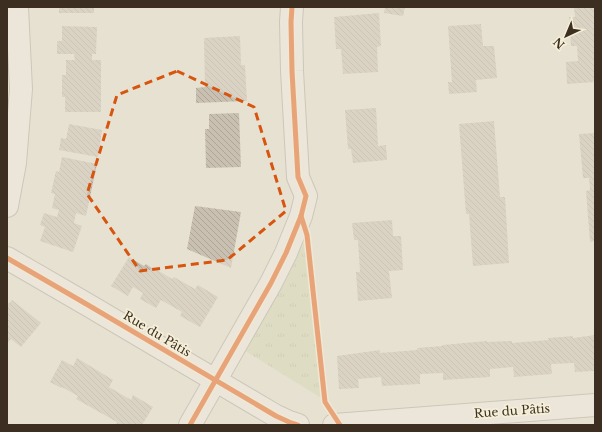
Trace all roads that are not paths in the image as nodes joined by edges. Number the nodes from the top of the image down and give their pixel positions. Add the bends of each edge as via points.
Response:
1 (292, 7) edge
2 (14, 19) edge
3 (7, 206) edge
4 (7, 258) edge
5 (216, 380) junction
6 (595, 405) edge
7 (190, 425) edge
8 (298, 425) edge
9 (334, 425) edge

1 - 5 street via 291,36 298,177 306,196 301,216 272,283
2 - 3 street via 20,89 15,163
4 - 5 street, Rue du Pâtis
5 - 7 street
5 - 8 street, Rue du Pâtis via 276,416
6 - 9 street, Rue du Pâtis

